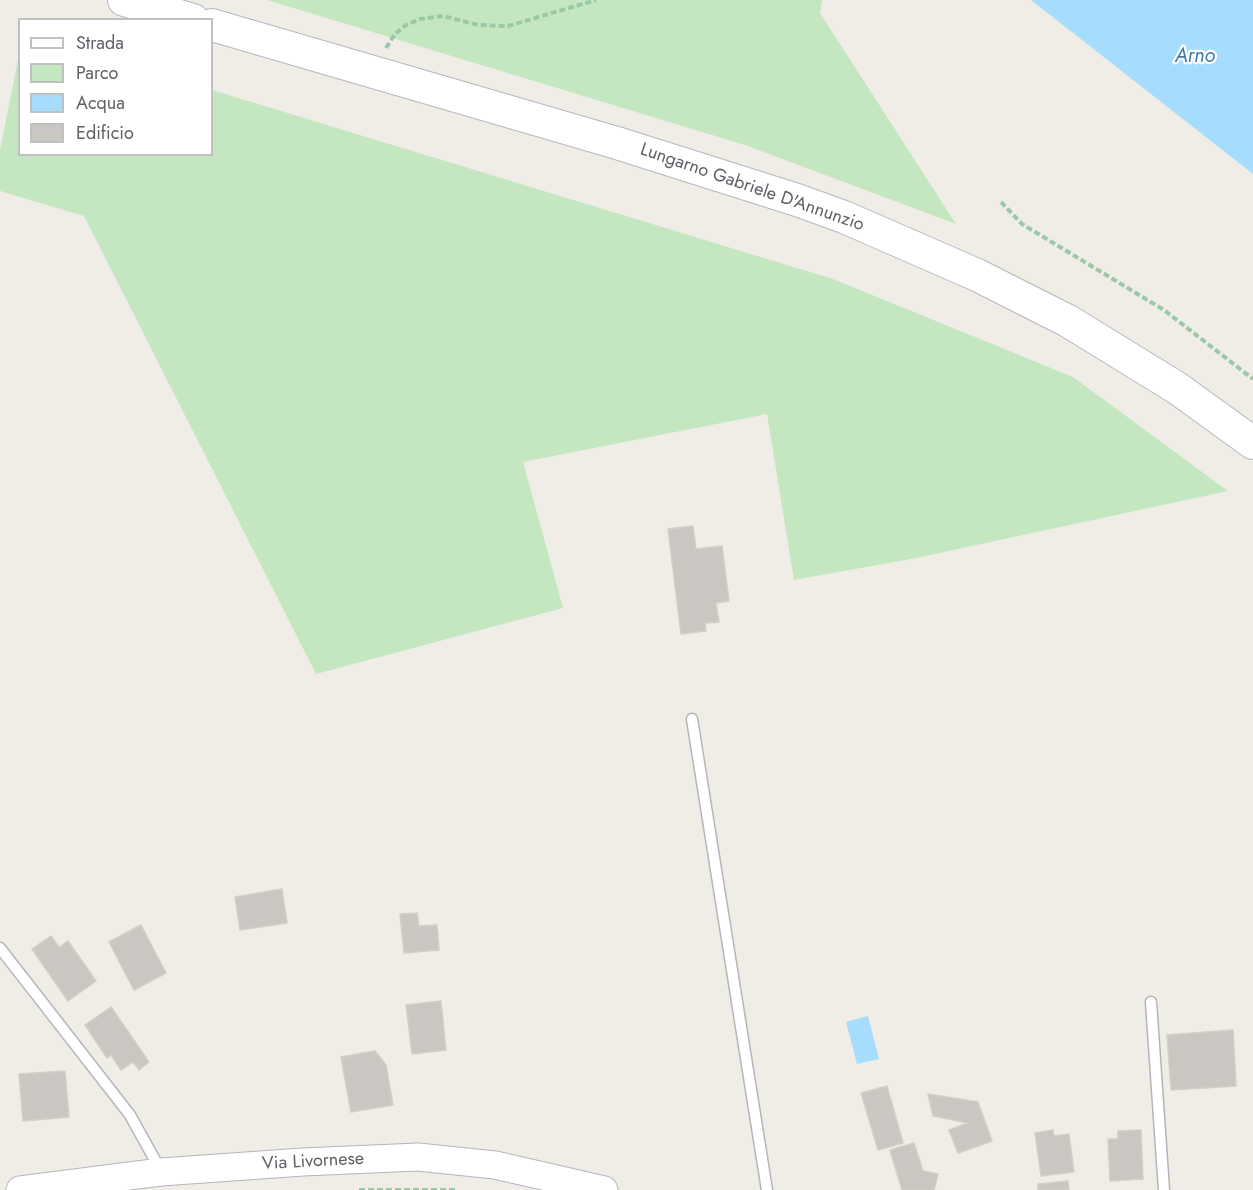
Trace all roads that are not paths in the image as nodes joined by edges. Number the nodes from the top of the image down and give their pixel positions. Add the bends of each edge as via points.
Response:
1 (124, 0) edge
2 (186, 18) edge
3 (213, 25) edge
4 (1253, 443) edge
5 (692, 719) dead end
6 (0, 948) edge
7 (1151, 1002) dead end
8 (161, 1172) junction
9 (20, 1190) edge
10 (604, 1190) edge
11 (766, 1190) edge
12 (1164, 1190) edge

1 - 2 main road
3 - 4 main road, Lungarno Gabriele D'Annunzio via 617,143 844,217 977,275 1068,321 1177,388
5 - 11 lane
6 - 8 lane via 130,1115
7 - 12 lane
8 - 9 street, Via Livornese
8 - 10 street, Via Livornese via 418,1156 495,1165

